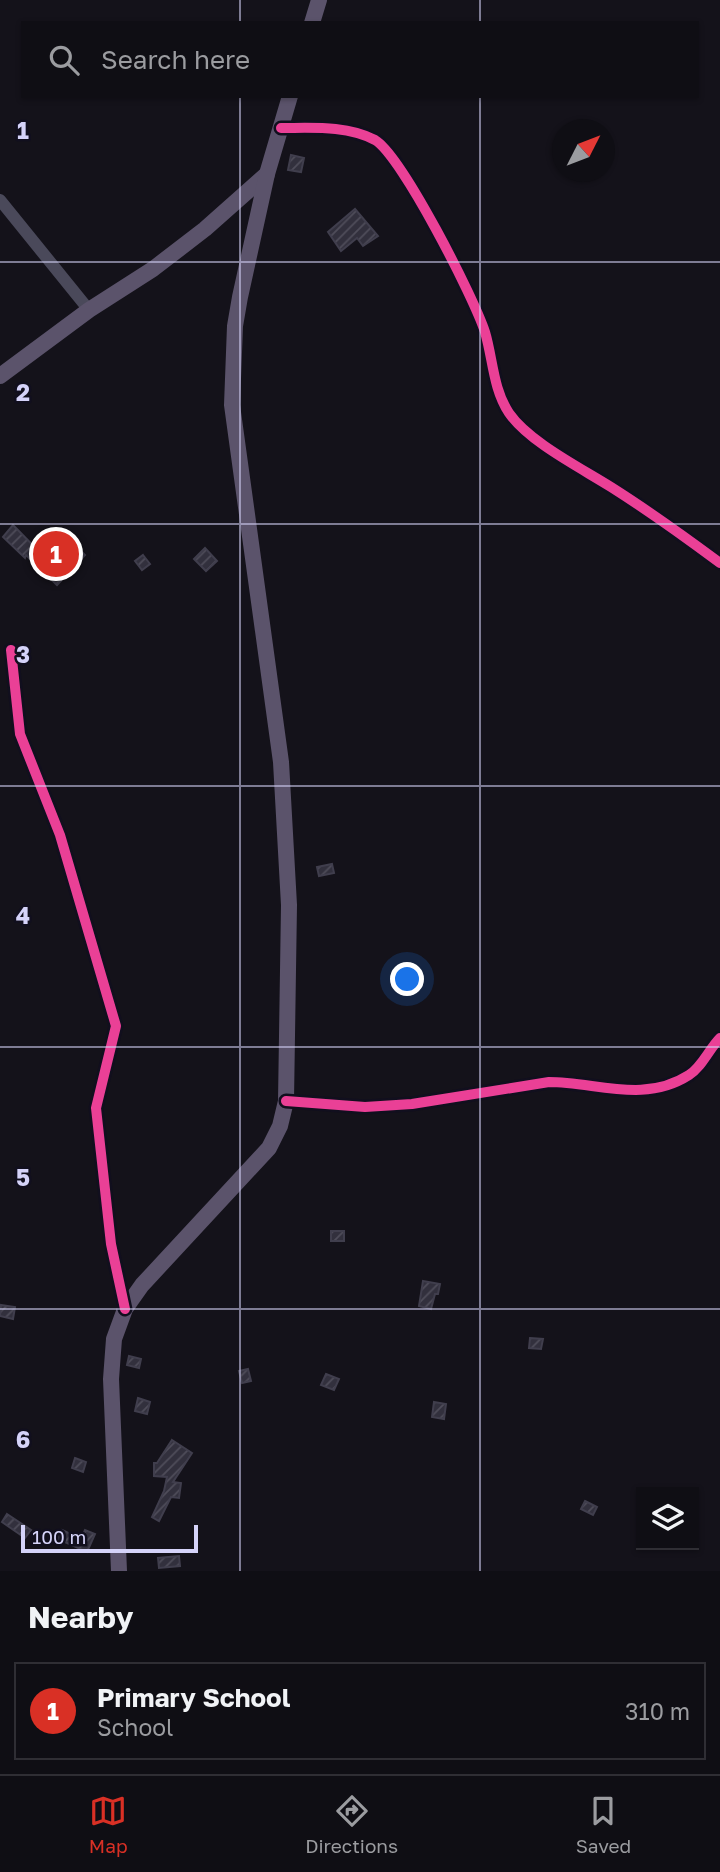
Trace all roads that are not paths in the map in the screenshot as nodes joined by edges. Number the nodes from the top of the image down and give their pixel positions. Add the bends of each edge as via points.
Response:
1 (319, 0) edge
2 (313, 21) edge
3 (289, 98) edge
4 (281, 128) junction
5 (267, 174) junction
6 (0, 200) edge
7 (89, 310) junction
8 (0, 376) edge
9 (720, 564) edge
10 (10, 650) dead end
11 (720, 1038) edge
12 (286, 1101) junction
13 (125, 1310) junction
14 (119, 1571) edge

1 - 2 main road
3 - 4 main road
4 - 5 main road
4 - 9 street via 326,128 377,141 396,162 460,276 484,330 498,392 510,414 529,435 637,503
5 - 7 main road via 153,270
5 - 12 main road via 234,326 232,405 281,762 289,905
6 - 7 street
7 - 8 main road
10 - 13 street via 20,734 60,835 116,1026 96,1108 111,1244
11 - 12 street via 691,1074 671,1084 629,1092 549,1082 412,1104 365,1107
12 - 13 main road via 269,1148 142,1284
13 - 14 main road via 114,1339 111,1378

